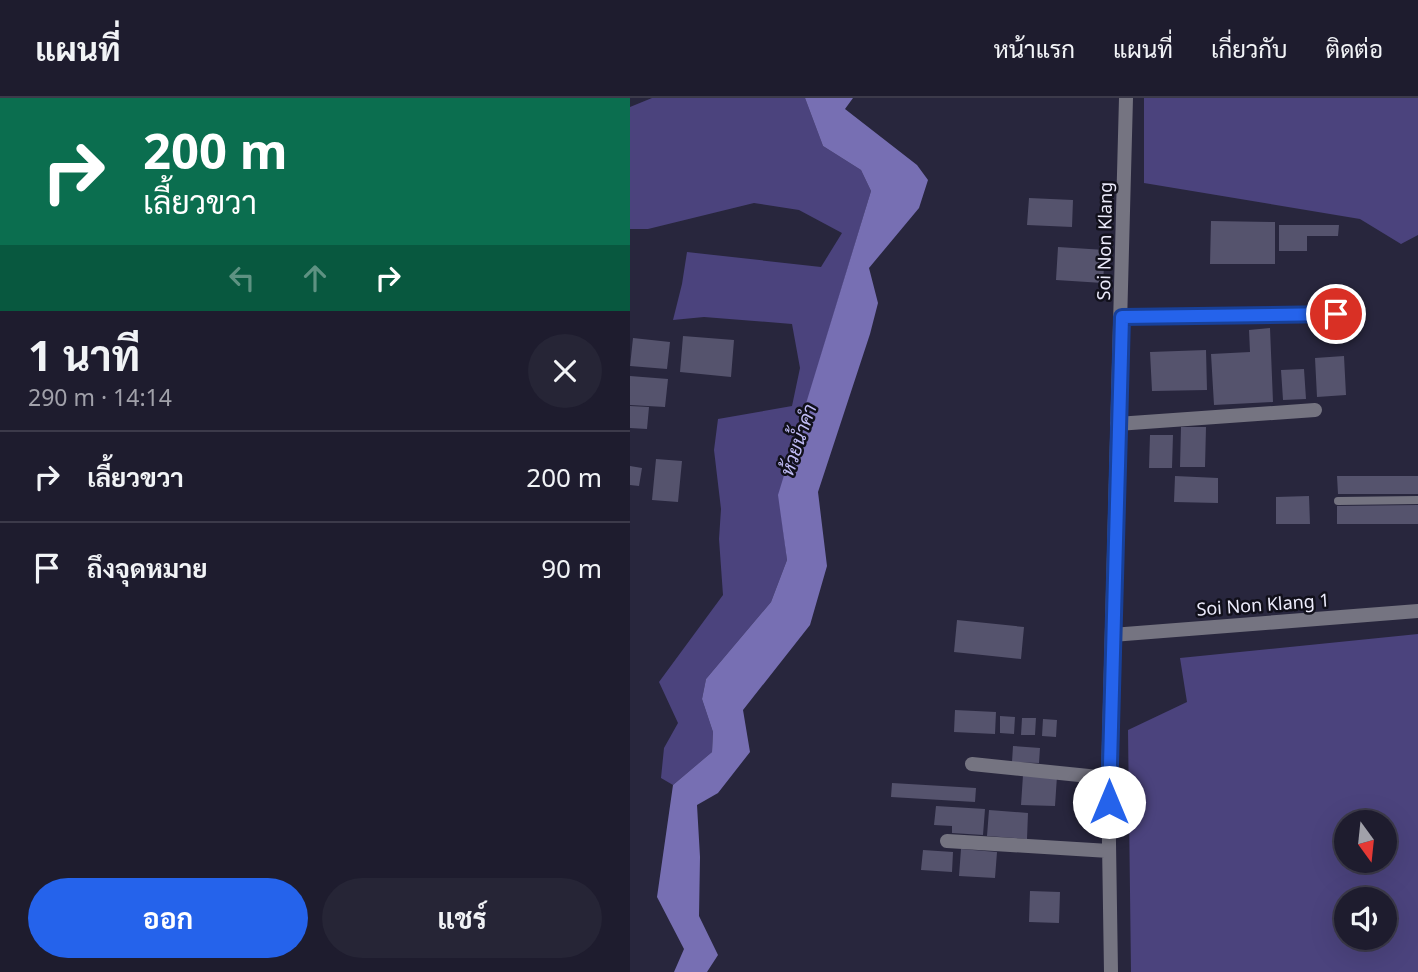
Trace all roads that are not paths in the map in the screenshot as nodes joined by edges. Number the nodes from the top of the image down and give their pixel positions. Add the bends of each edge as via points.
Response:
1 (1126, 98) edge
2 (1336, 314) dead end
3 (1122, 317) junction
4 (1315, 410) dead end
5 (1118, 424) junction
6 (1418, 500) edge
7 (1338, 501) dead end
8 (1418, 611) edge
9 (1112, 635) junction
10 (972, 764) dead end
11 (1108, 778) junction
12 (947, 841) dead end
13 (1110, 851) junction
14 (1111, 972) edge

1 - 3 street, Soi Non Klang
2 - 3 street
3 - 5 street, Soi Non Klang
4 - 5 street
5 - 9 street, Soi Non Klang
6 - 7 lane
8 - 9 street, Soi Non Klang 1
9 - 11 street, Soi Non Klang
10 - 11 street
11 - 13 street, Soi Non Klang
12 - 13 street
13 - 14 street, Soi Non Klang

